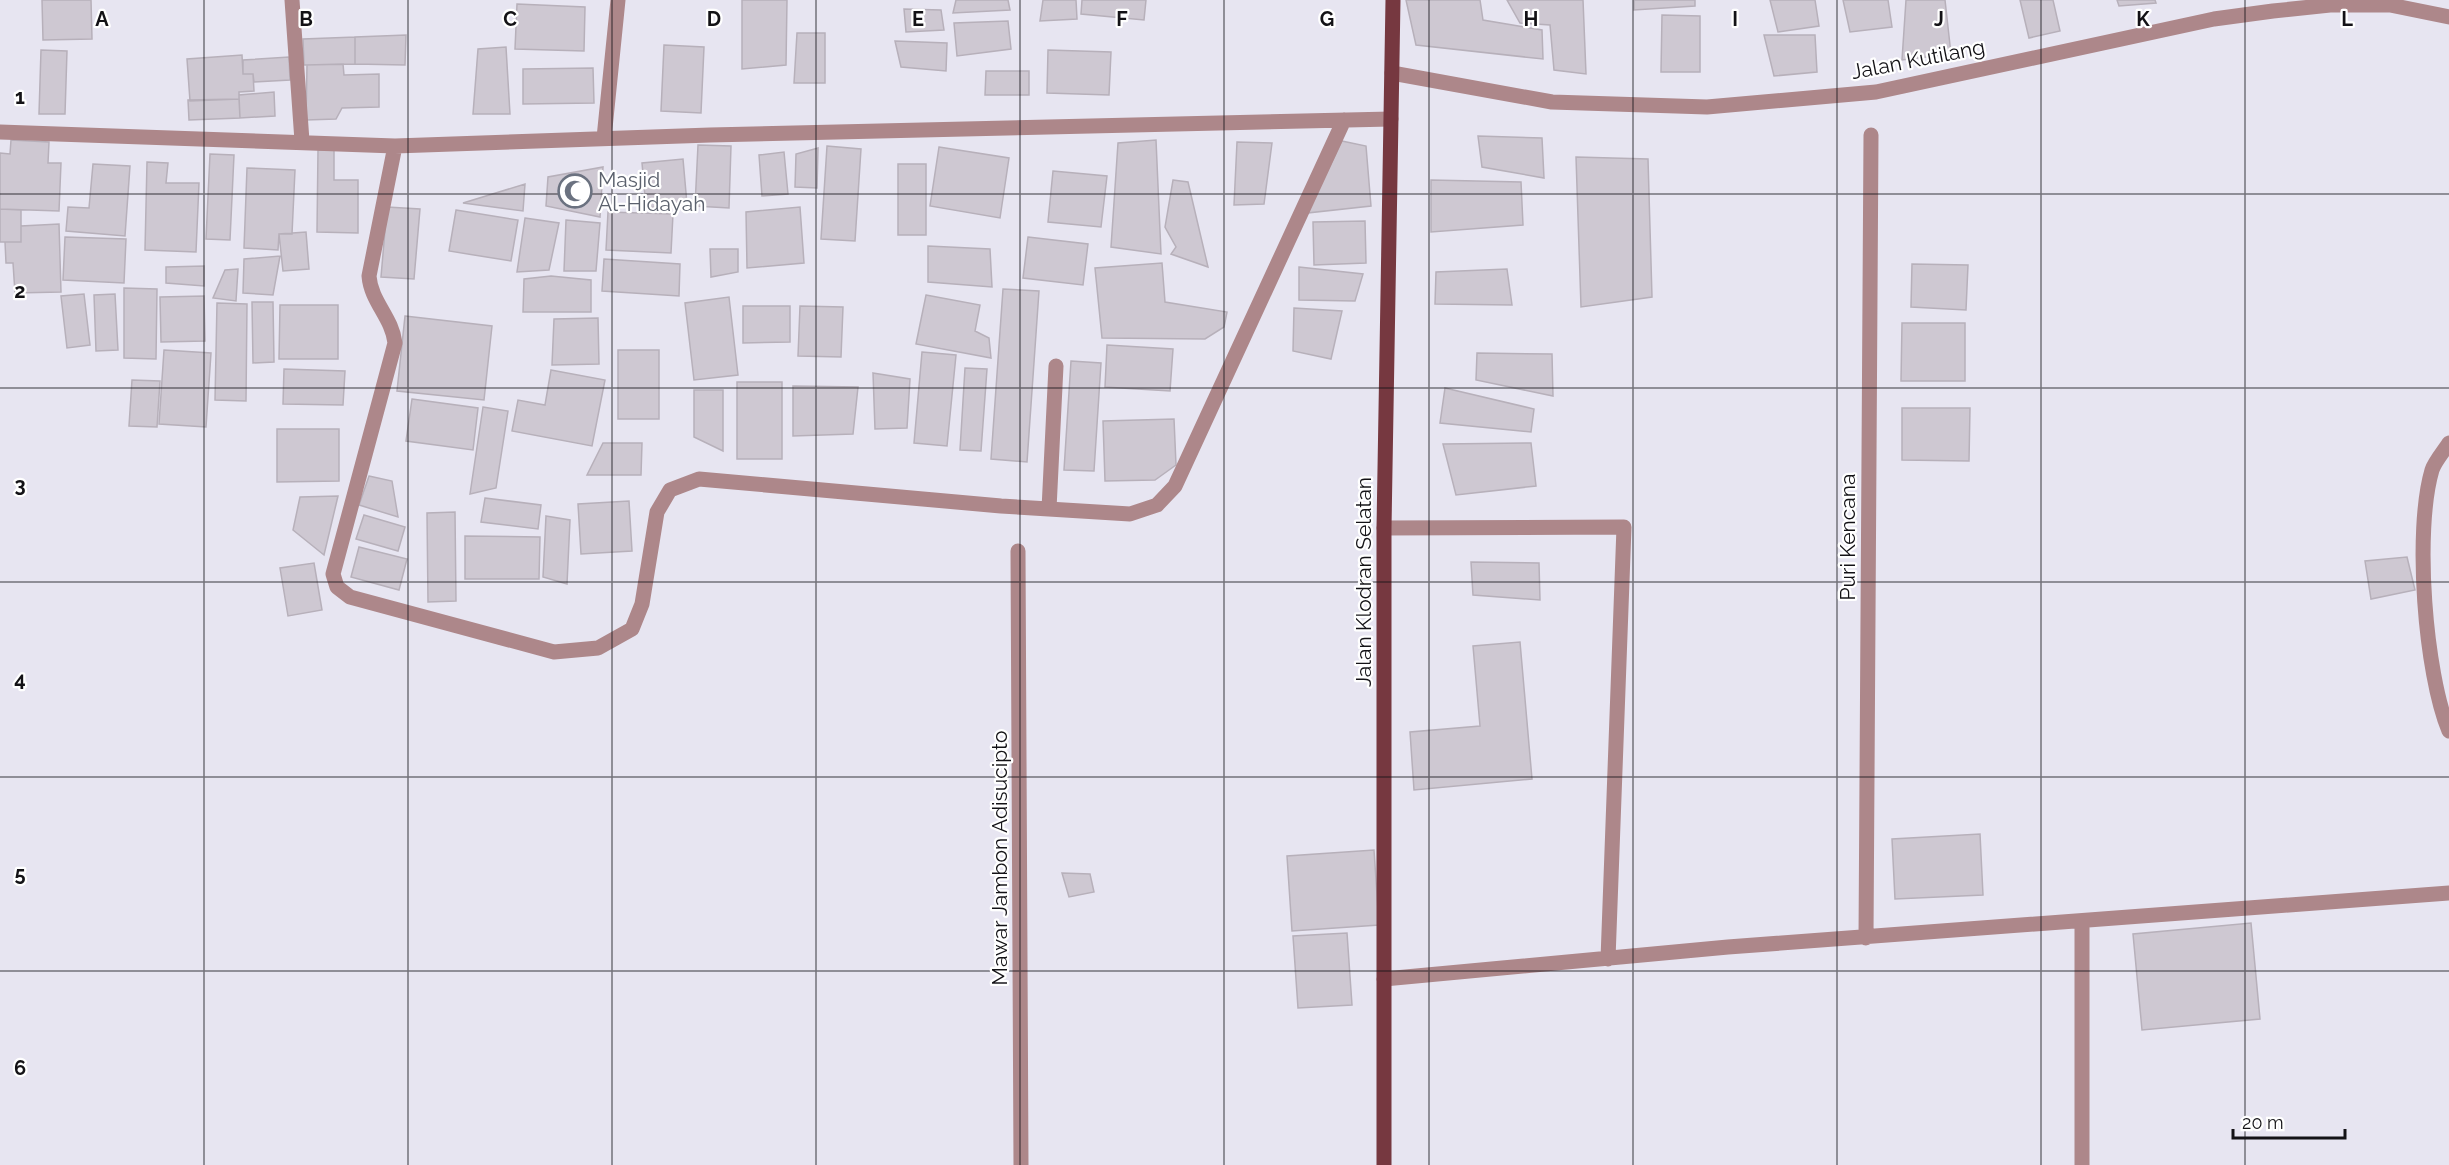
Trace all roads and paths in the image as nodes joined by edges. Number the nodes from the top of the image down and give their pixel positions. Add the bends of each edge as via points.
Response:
1 (292, 0) edge
2 (618, 0) edge
3 (1393, 0) edge
4 (2449, 17) edge
5 (1392, 73) junction
6 (1391, 119) junction
7 (1344, 120) junction
8 (0, 132) edge
9 (1871, 135) dead end
10 (604, 138) junction
11 (302, 141) junction
12 (395, 146) junction
13 (1056, 366) dead end
14 (2449, 443) edge
15 (1048, 509) junction
16 (1384, 528) junction
17 (1018, 551) dead end
18 (2449, 731) edge
19 (2449, 894) edge
20 (2082, 922) junction
21 (1866, 938) junction
22 (1608, 960) junction
23 (1384, 979) junction
24 (1022, 1165) edge
25 (1384, 1165) edge
26 (2082, 1165) edge

1 - 11 street
2 - 10 street
3 - 5 main road, Jalan Klodran Selatan
4 - 5 street, Jalan Kutilang via 2390,5 2330,5 2273,11 2214,19 1876,92 1707,107 1552,102
5 - 6 main road, Jalan Klodran Selatan
6 - 7 street
6 - 16 main road, Jalan Klodran Selatan
7 - 10 street
7 - 15 street via 1175,486 1157,505 1130,514
8 - 11 street
9 - 21 street, Puri Kencana
10 - 12 street
11 - 12 street
12 - 15 street via 369,276 370,293 393,327 395,343 333,573 337,587 350,597 554,652 598,648 632,629 642,604 657,512 670,490 699,479
13 - 15 street
14 - 18 street via 2432,468 2424,518 2432,670
16 - 22 street via 1624,527
16 - 23 main road, Jalan Klodran Selatan
17 - 24 street, Mawar Jambon Adisucipto
19 - 20 street
20 - 21 street
20 - 26 street
21 - 22 street
22 - 23 street
23 - 25 main road, Jalan Klodran Selatan

